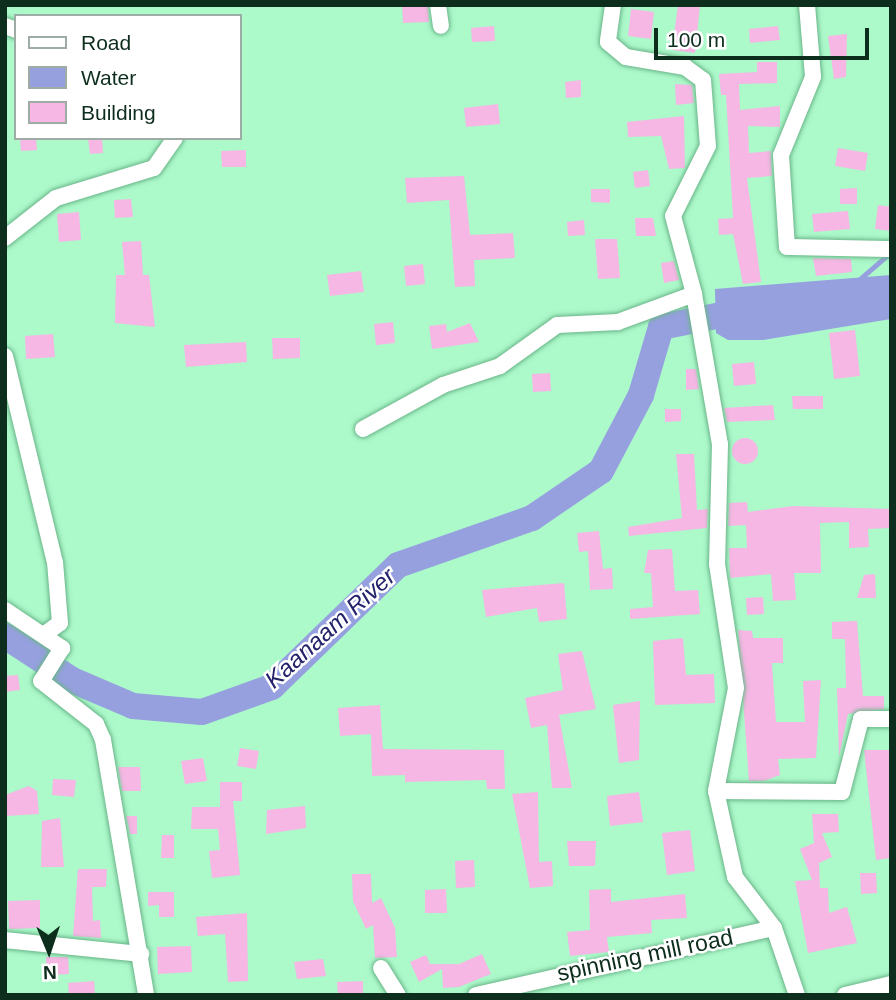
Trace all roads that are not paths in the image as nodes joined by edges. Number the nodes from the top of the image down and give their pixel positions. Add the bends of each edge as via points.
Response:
1 (439, 5) edge
2 (613, 5) edge
3 (807, 5) edge
4 (441, 26) dead end
5 (174, 140) edge
6 (5, 238) edge
7 (887, 249) edge
8 (694, 294) junction
9 (5, 356) edge
10 (363, 429) dead end
11 (5, 610) edge
12 (46, 633) junction
13 (891, 719) edge
14 (716, 791) junction
15 (774, 928) junction
16 (5, 940) edge
17 (141, 954) junction
18 (381, 968) dead end
19 (891, 984) edge
20 (146, 995) edge
21 (398, 995) edge
22 (476, 995) edge
23 (797, 995) edge
24 (845, 995) edge

1 - 4 street
2 - 8 street via 608,42 626,57 685,66 703,80 708,146 673,216
3 - 7 street via 813,76 781,155 787,247
5 - 6 street via 154,168 56,198
8 - 10 street via 618,322 557,325 500,366 443,385
8 - 14 street via 720,444 717,564 736,688
9 - 12 street via 55,562 60,623
11 - 12 street
12 - 17 street via 62,648 41,681 96,724 103,740 114,830
13 - 14 street via 862,719 842,792
14 - 15 street via 735,877
15 - 22 street, spinning mill road
15 - 23 street
16 - 17 street
17 - 20 street
18 - 21 street
19 - 24 street

